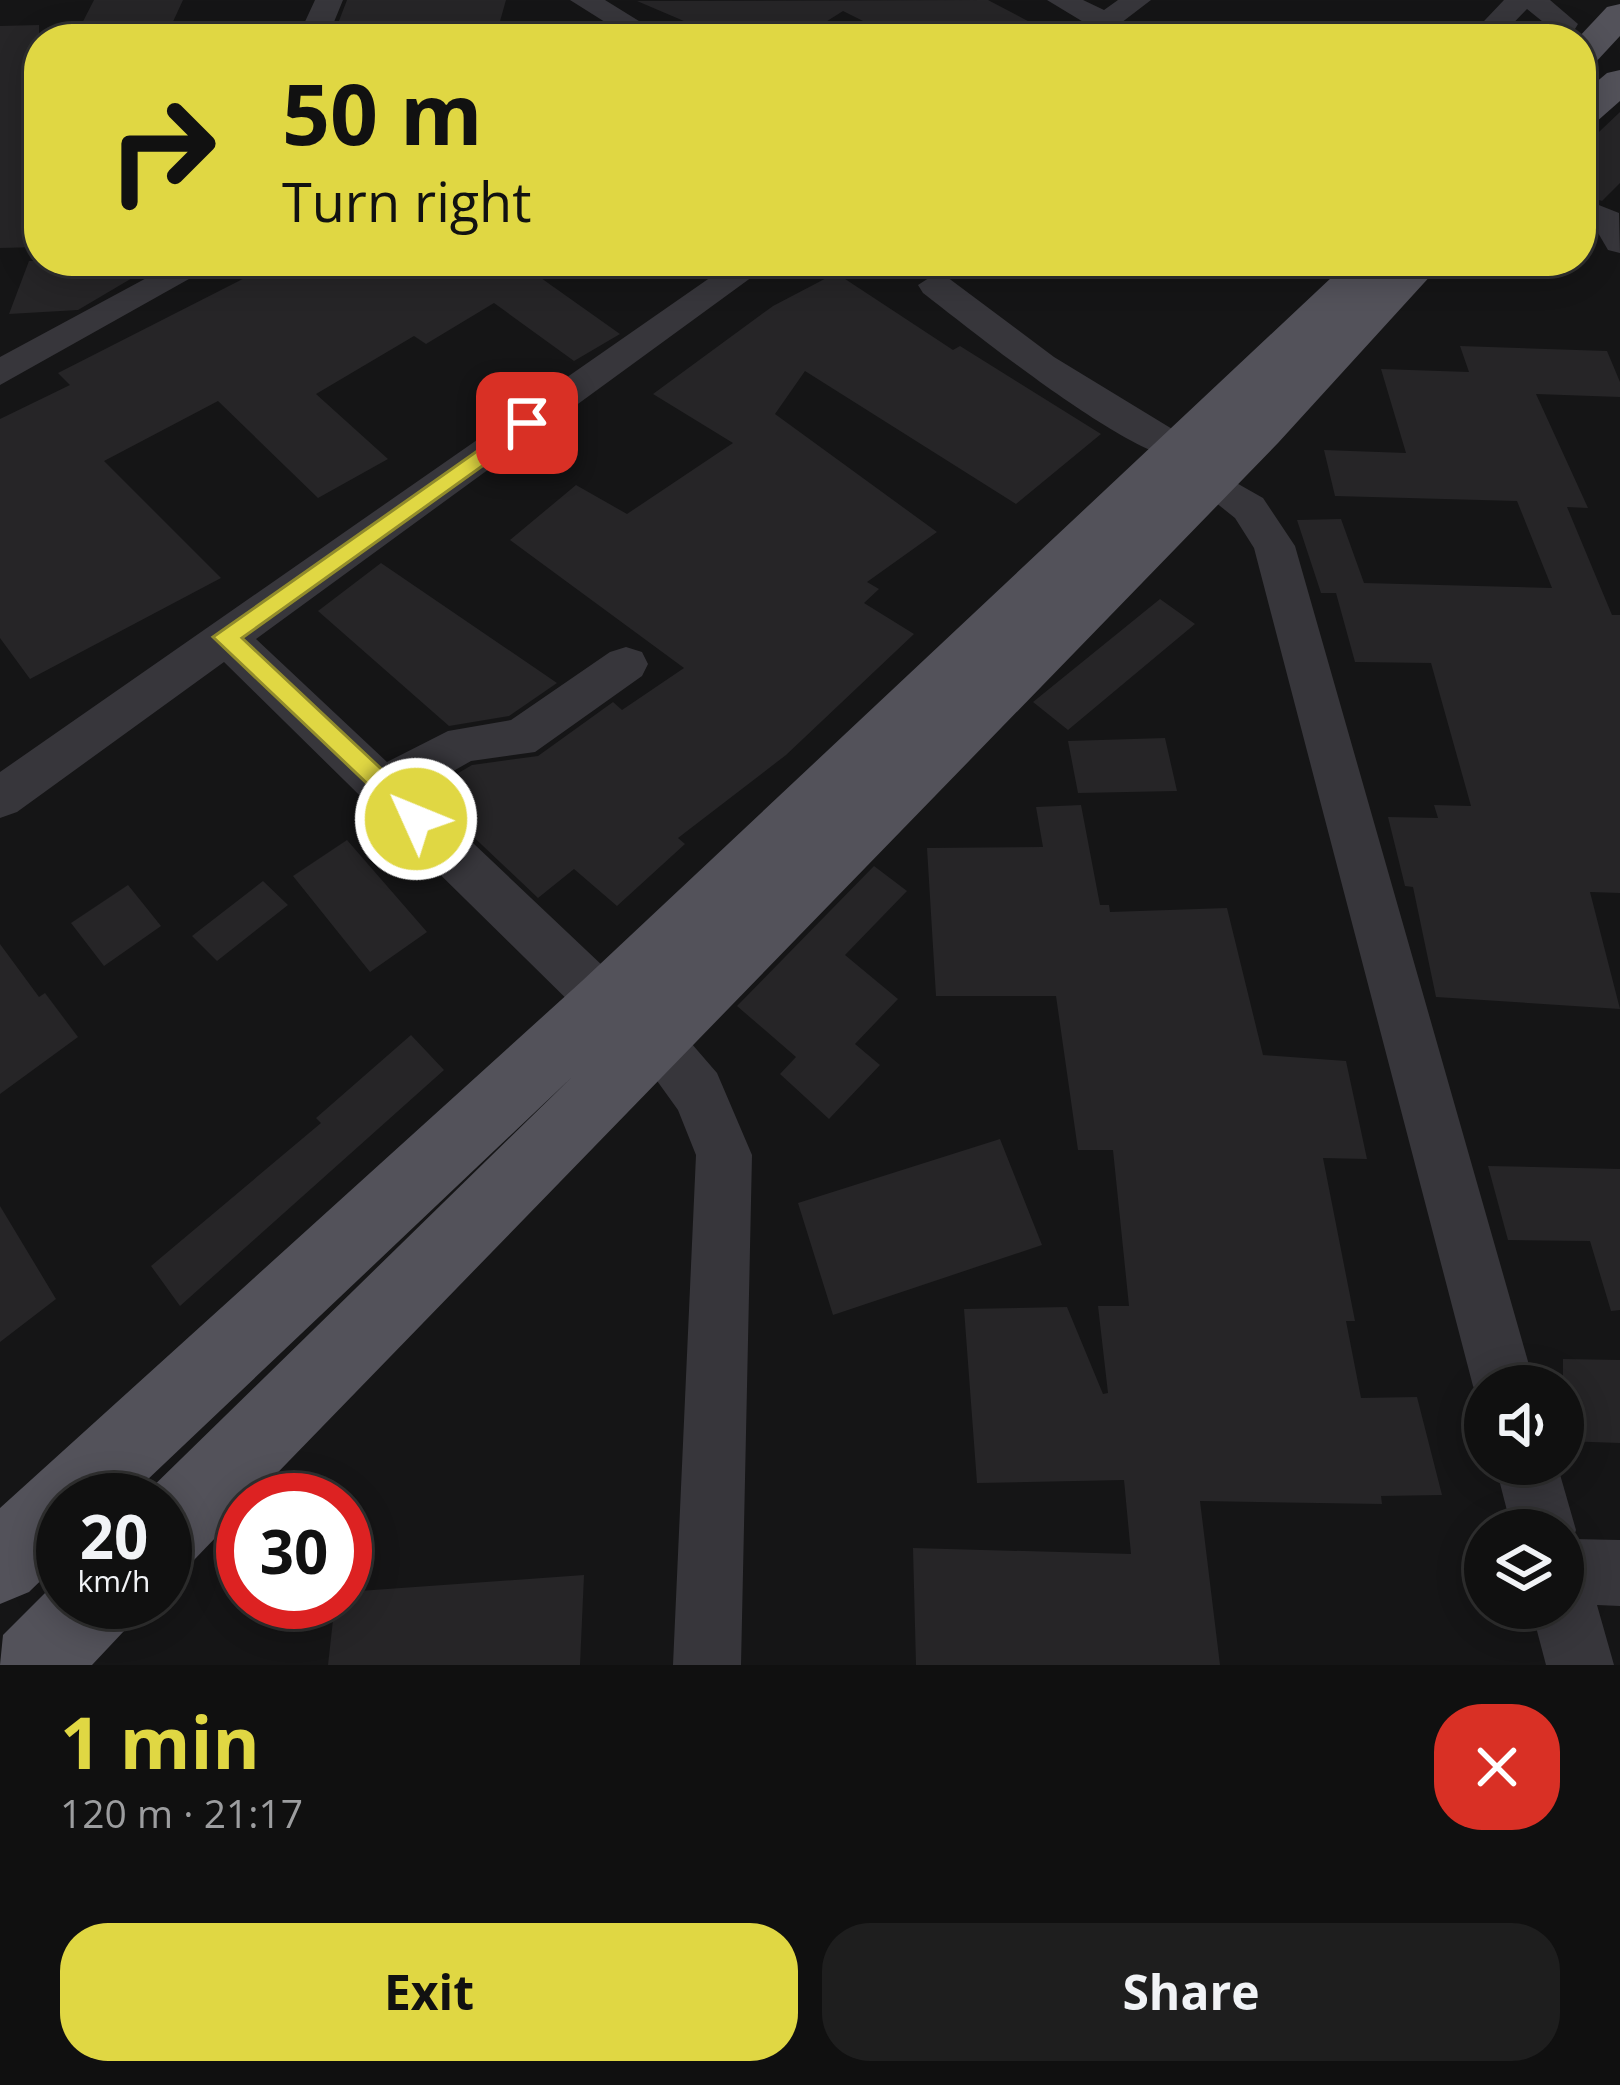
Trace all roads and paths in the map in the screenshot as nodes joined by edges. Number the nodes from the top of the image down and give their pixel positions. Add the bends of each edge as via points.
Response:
1 (584, 0) edge
2 (1061, 0) edge
3 (1136, 0) edge
4 (1520, 0) edge
5 (1532, 0) edge
6 (1620, 15) edge
7 (1106, 22) junction
8 (615, 24) edge
9 (1103, 24) edge
10 (1495, 24) edge
11 (1564, 24) edge
12 (1596, 40) edge
13 (1620, 80) edge
14 (1596, 102) edge
15 (177, 276) edge
16 (736, 276) edge
17 (1363, 276) edge
18 (1402, 276) edge
19 (935, 285) dead end
20 (1324, 334) junction
21 (0, 373) edge
22 (1192, 465) junction
23 (225, 637) junction
24 (626, 664) dead end
25 (385, 788) junction
26 (0, 798) edge
27 (605, 1002) junction
28 (653, 1039) junction
29 (1498, 1365) edge
30 (96, 1473) edge
31 (192, 1505) edge
32 (36, 1529) edge
33 (0, 1563) edge
34 (1584, 1572) edge
35 (1620, 1573) edge
36 (68, 1629) edge
37 (1570, 1629) edge
38 (33, 1665) edge
39 (707, 1665) edge
40 (1580, 1665) edge

1 - 8 street
2 - 7 street
3 - 7 street
4 - 10 street
5 - 11 street
6 - 12 main road
7 - 9 street
13 - 14 main road
15 - 21 street
16 - 23 street
17 - 20 main road
18 - 20 main road
19 - 22 street via 1041,367
20 - 22 main road
22 - 27 main road
22 - 28 main road
22 - 29 street via 1249,508 1274,546
23 - 25 street
23 - 26 street
24 - 25 street via 519,739 490,735 455,745
25 - 27 street
27 - 30 main road
28 - 31 main road
28 - 39 street via 694,1080 724,1155
32 - 33 main road
34 - 35 street
36 - 38 main road
37 - 40 street

